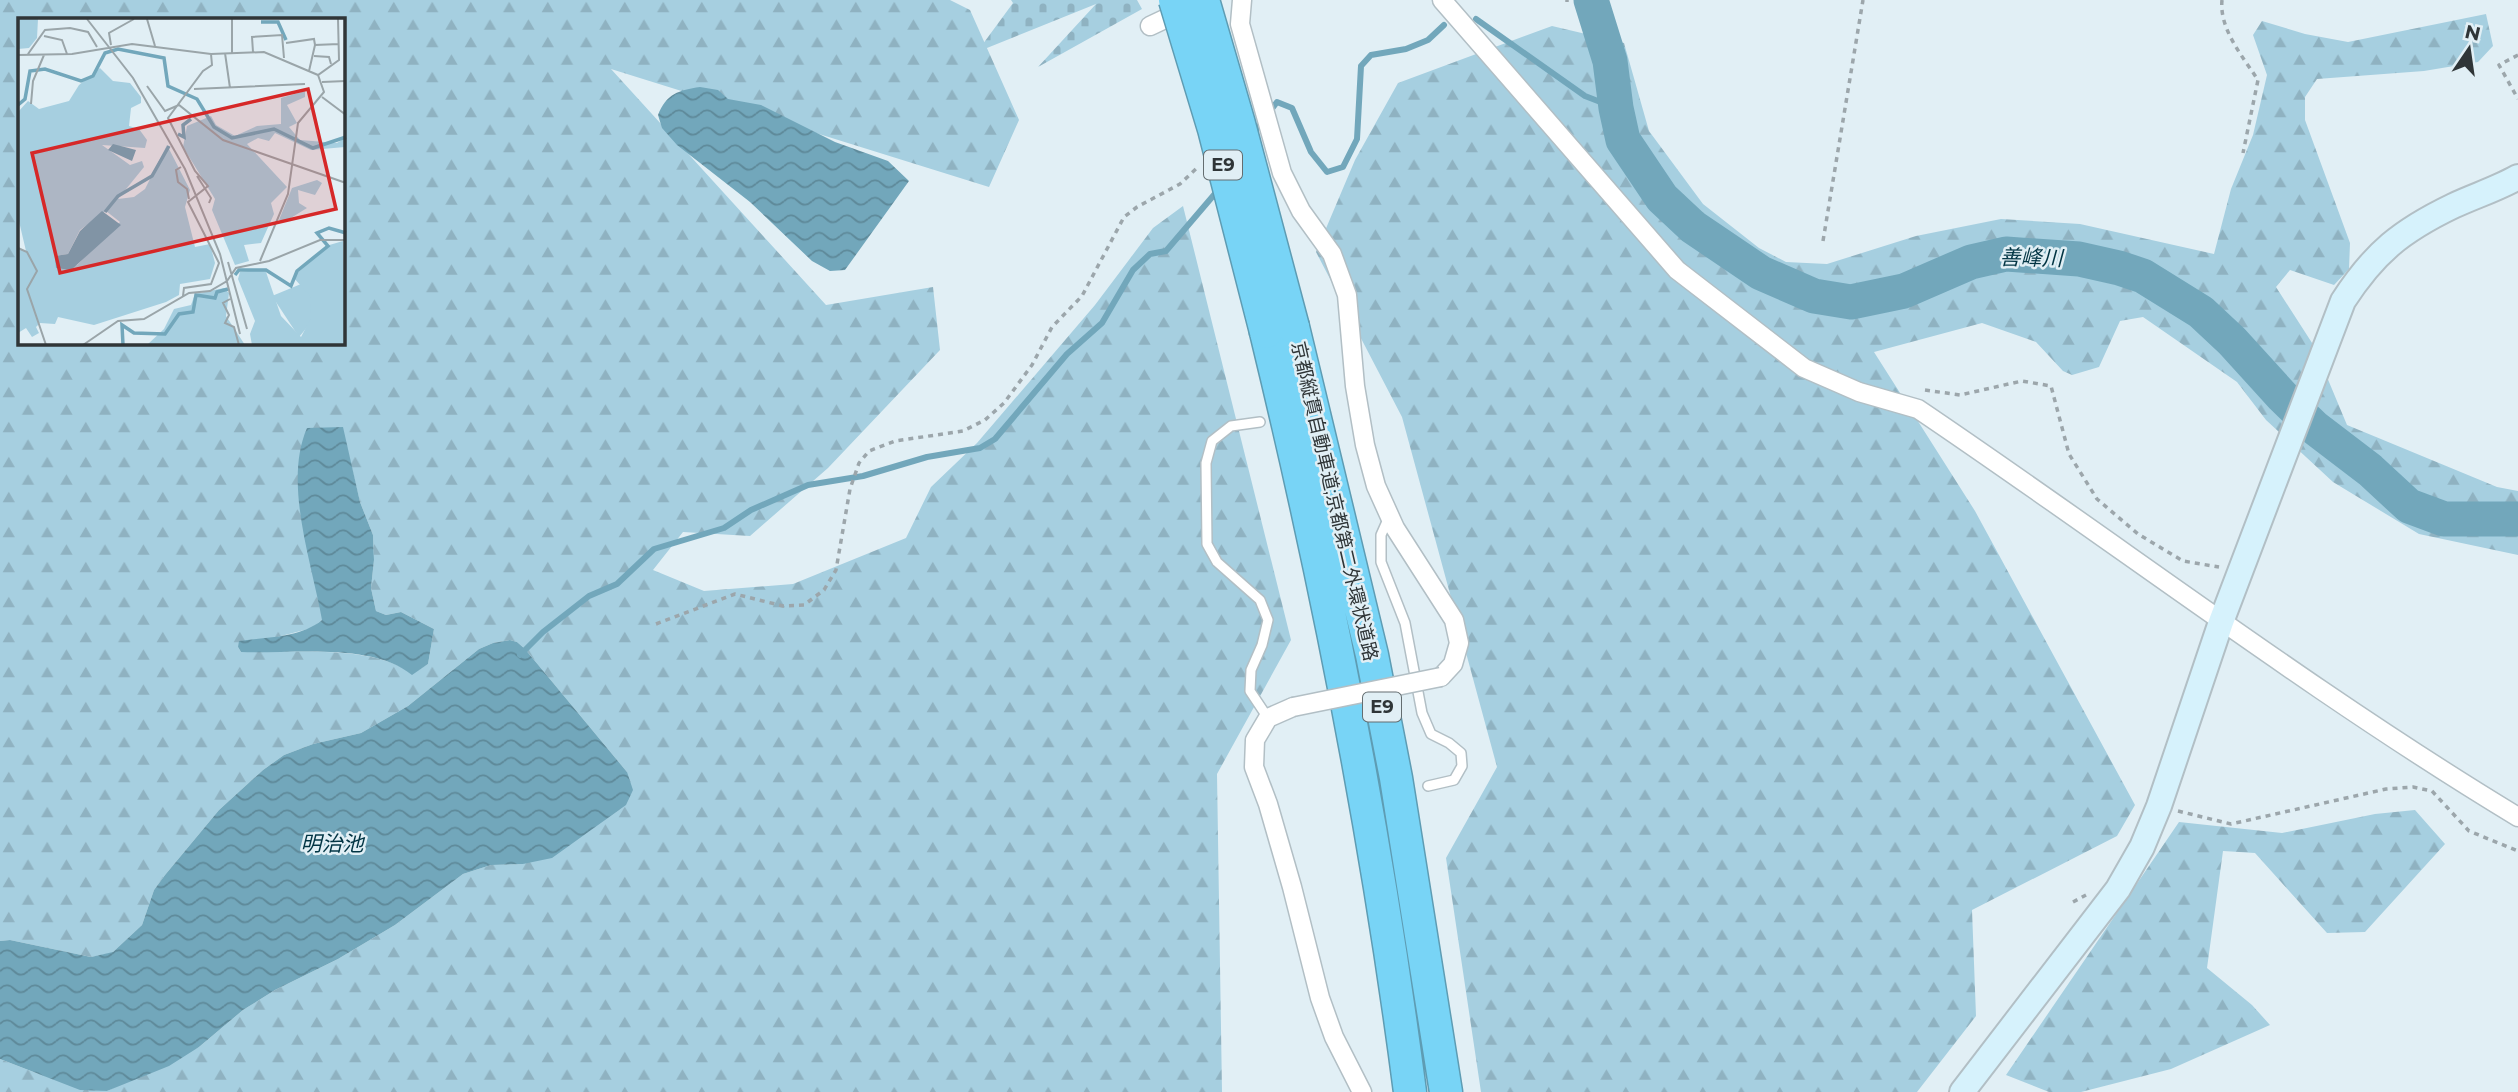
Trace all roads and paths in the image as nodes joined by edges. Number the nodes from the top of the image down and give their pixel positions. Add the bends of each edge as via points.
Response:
1 (1175, 0) edge
2 (1204, 0) edge
3 (1241, 0) edge
4 (1442, 0) edge
5 (1863, 0) edge
6 (2222, 0) edge
7 (1150, 26) dead end
8 (2518, 55) edge
9 (2518, 99) edge
10 (2243, 153) dead end
11 (1203, 159) dead end
12 (2518, 177) edge
13 (1823, 241) dead end
14 (1280, 329) junction
15 (1920, 390) dead end
16 (1260, 422) dead end
17 (1390, 516) junction
18 (2242, 571) junction
19 (2221, 622) junction
20 (656, 624) dead end
21 (1268, 718) junction
22 (1428, 786) dead end
23 (2159, 806) junction
24 (2518, 817) edge
25 (2518, 851) edge
26 (1362, 1092) edge
27 (1410, 1092) edge
28 (1446, 1092) edge
29 (1962, 1092) edge

1 - 14 highway, 京都縦貫自動車道;京都第二外環状道路 / E9, bridge
2 - 7 street
2 - 14 highway, 京都縦貫自動車道;京都第二外環状道路 / E9, bridge via 1239,124
3 - 17 street via 1240,24 1282,173 1301,211 1332,254 1347,295 1365,445
4 - 19 street via 1677,270 1804,368 1859,393 1918,409
5 - 13 path
6 - 10 path via 2231,38 2258,80
8 - 9 path via 2499,65
11 - 20 path via 1180,184 1124,217 1082,296 1052,327 1032,365 985,420 963,431 895,440 869,451 859,463 836,570 824,590 804,605 783,606 735,594
12 - 18 street via 2402,234 2362,272 2343,301
14 - 27 highway, 京都縦貫自動車道;京都第二外環状道路 / E9 via 1294,446 1340,661 1382,897
14 - 28 highway, 京都縦貫自動車道;京都第二外環状道路 / E9 via 1375,669
15 - 18 path via 1960,395 2022,381 2051,386 2069,454 2097,499 2138,534 2183,561
16 - 21 lane via 1231,426 1212,441 1206,463 1207,544 1217,562 1260,600 1268,620 1251,670 1250,691
17 - 21 street, bridge via 1454,620 1459,643 1453,664 1441,677 1293,707
17 - 22 lane via 1381,535 1381,562 1405,623 1422,713 1431,734 1461,752 1462,766 1454,780
18 - 19 street
19 - 23 street
19 - 24 street
21 - 26 street via 1255,740 1254,767 1320,998
23 - 25 path via 2231,824 2413,787 2432,792 2469,831
23 - 29 street via 2118,890

